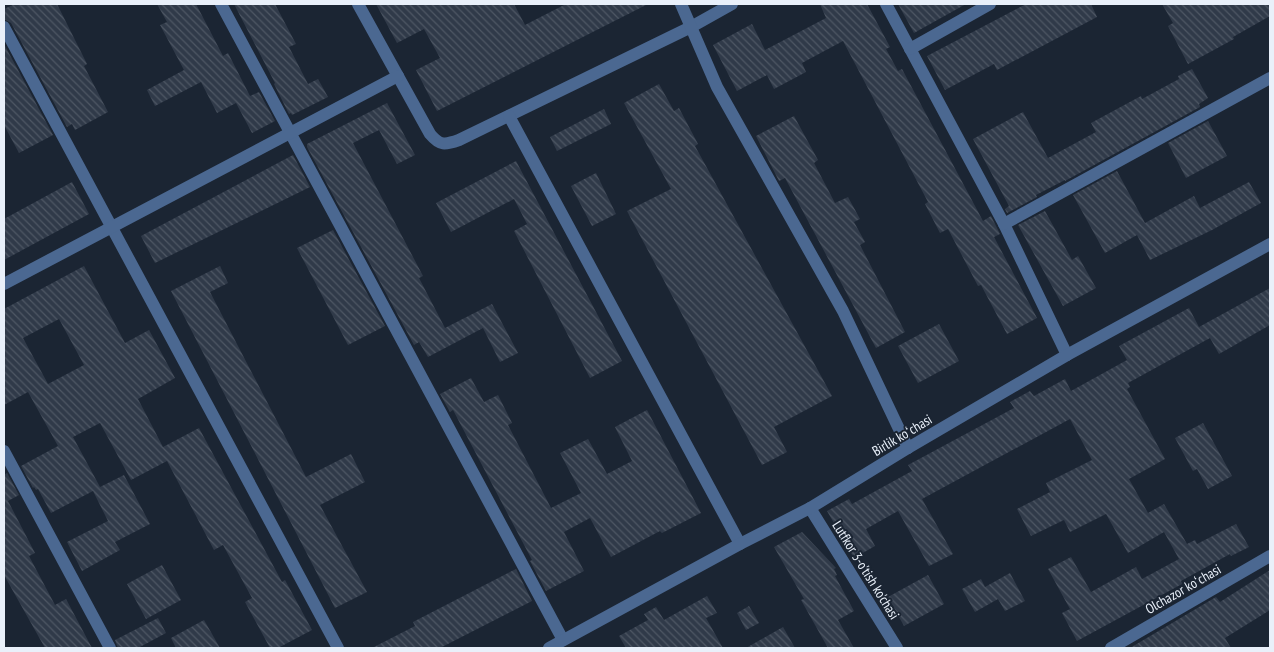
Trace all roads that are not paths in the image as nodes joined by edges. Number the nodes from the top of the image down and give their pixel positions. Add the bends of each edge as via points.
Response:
1 (221, 4) edge
2 (358, 4) edge
3 (681, 4) edge
4 (732, 4) edge
5 (886, 4) edge
6 (990, 4) edge
7 (4, 27) edge
8 (691, 27) junction
9 (910, 49) junction
10 (398, 76) junction
11 (1270, 78) edge
12 (509, 116) junction
13 (290, 133) junction
14 (1004, 224) junction
15 (111, 228) junction
16 (1270, 244) edge
17 (4, 284) edge
18 (1067, 355) junction
19 (908, 448) junction
20 (4, 452) edge
21 (810, 508) junction
22 (740, 544) junction
23 (1270, 556) edge
24 (563, 640) junction
25 (110, 648) edge
26 (338, 648) edge
27 (548, 648) edge
28 (897, 648) edge
29 (1111, 648) edge

1 - 13 street
2 - 10 street
3 - 8 street
4 - 8 street
5 - 9 street
6 - 9 street
7 - 15 street
8 - 12 street
8 - 19 street via 716,87 843,311
9 - 14 street
10 - 12 street via 437,142 447,144 459,140
10 - 13 street
11 - 14 street
12 - 22 street
13 - 15 street
13 - 24 street
14 - 18 street
15 - 17 street
15 - 26 street
16 - 18 street, Birlik koʻchasi
18 - 19 street, Birlik koʻchasi
19 - 21 street, Birlik koʻchasi
20 - 25 street
21 - 22 street, Birlik koʻchasi
21 - 28 street, Lutfkor 3-o'tish ko'chasi
22 - 24 street, Birlik koʻchasi
23 - 29 street, Olchazor koʻchasi
24 - 27 street, Birlik koʻchasi

